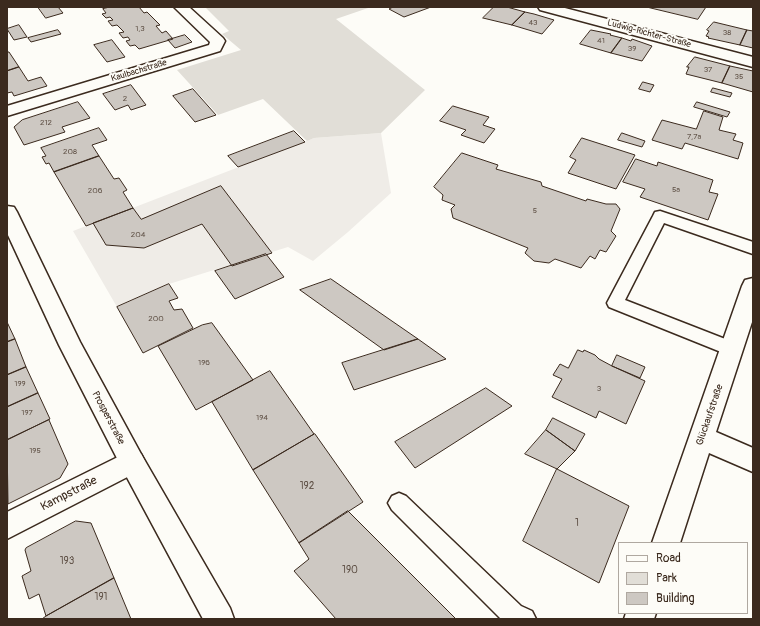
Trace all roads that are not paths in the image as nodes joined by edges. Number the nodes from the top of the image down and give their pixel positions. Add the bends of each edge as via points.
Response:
1 (181, 7) edge
2 (545, 7) edge
3 (753, 62) edge
4 (7, 111) edge
5 (7, 212) edge
6 (753, 248) edge
7 (753, 286) edge
8 (732, 349) junction
9 (702, 438) junction
10 (753, 460) edge
11 (132, 462) junction
12 (399, 503) dead end
13 (7, 526) edge
14 (666, 542) edge
15 (219, 619) edge
16 (524, 619) edge

1 - 4 street, Kaulbachstraße via 218,41 215,48
2 - 3 street, Ludwig-Richter-Straße
5 - 11 street, Prosperstraße via 70,345
6 - 8 lane via 660,216 615,303
7 - 8 street, Glückaufstraße
8 - 9 street, Glückaufstraße
9 - 10 street
9 - 14 street, Glückaufstraße
11 - 13 street, Kampstraße
11 - 15 street, Prosperstraße
12 - 16 lane via 513,614

